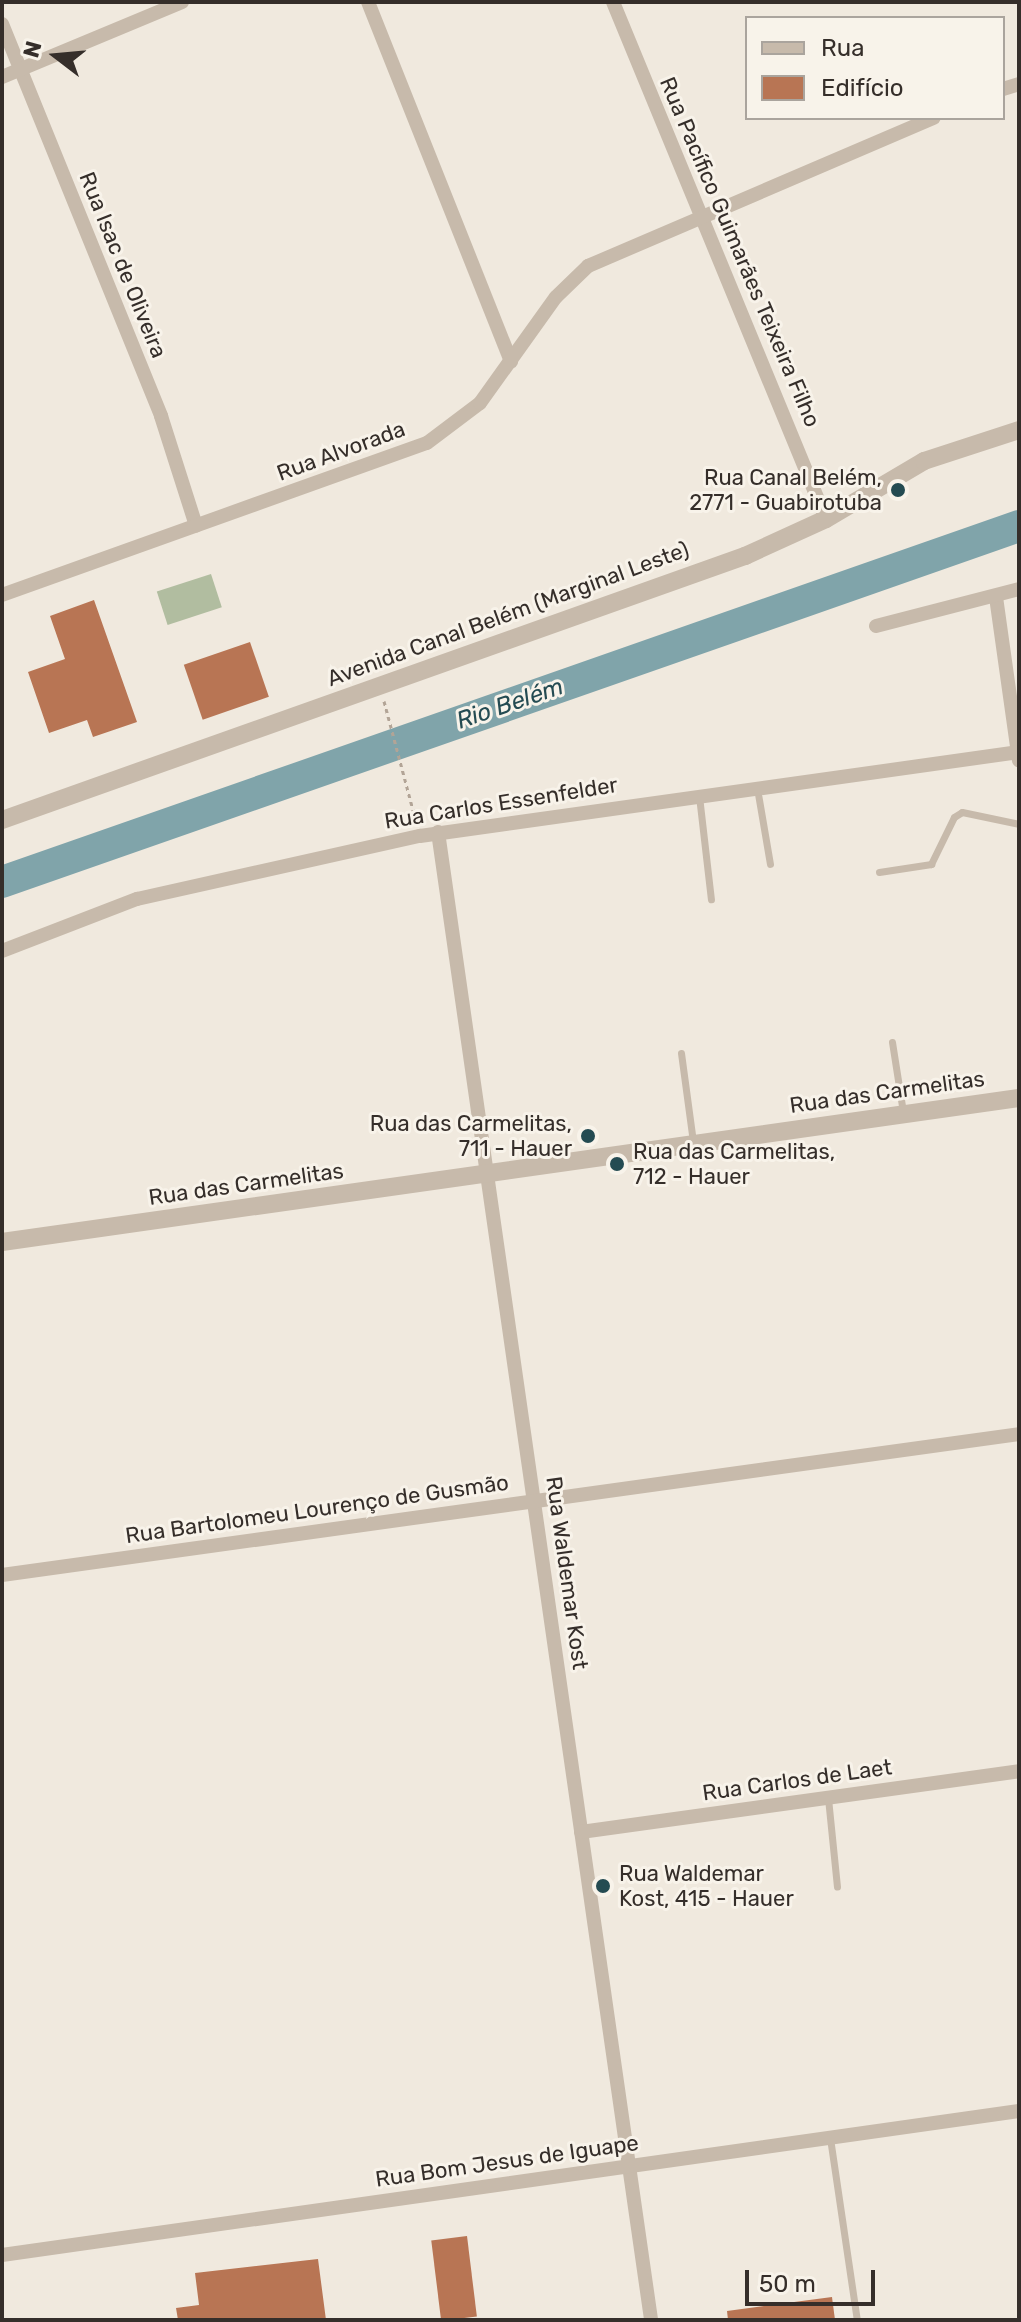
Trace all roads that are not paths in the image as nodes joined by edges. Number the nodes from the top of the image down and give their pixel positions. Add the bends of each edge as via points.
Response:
1 (182, 2) edge
2 (368, 2) edge
3 (613, 2) edge
4 (2, 24) edge
5 (21, 70) junction
6 (2, 77) edge
7 (929, 120) edge
8 (704, 213) junction
9 (511, 362) junction
10 (1019, 430) edge
11 (826, 519) junction
12 (196, 526) junction
13 (1019, 589) edge
14 (2, 595) edge
15 (996, 597) junction
16 (876, 626) dead end
17 (1019, 755) edge
18 (757, 788) junction
19 (699, 796) junction
20 (2, 820) edge
21 (1019, 824) edge
22 (438, 832) junction
23 (770, 864) dead end
24 (879, 872) dead end
25 (711, 899) dead end
26 (2, 951) edge
27 (892, 1042) dead end
28 (681, 1053) dead end
29 (1019, 1098) edge
30 (903, 1114) junction
31 (693, 1144) junction
32 (487, 1174) junction
33 (2, 1242) edge
34 (1019, 1434) edge
35 (534, 1501) junction
36 (2, 1575) edge
37 (1019, 1771) edge
38 (828, 1798) junction
39 (581, 1832) junction
40 (837, 1887) dead end
41 (1019, 2111) edge
42 (830, 2138) junction
43 (629, 2166) junction
44 (2, 2255) edge
45 (651, 2320) edge
46 (857, 2320) edge

1 - 5 street
2 - 9 street
3 - 8 street, Rua Pacífico Guimarães Teixeira Filho
4 - 5 street, Rua Isac de Oliveira
5 - 6 street
5 - 12 street, Rua Isac de Oliveira via 161,416
7 - 8 street, Rua Alvorada
8 - 9 street, Rua Alvorada via 588,266 556,297
8 - 11 street, Rua Pacífico Guimarães Teixeira Filho
9 - 12 street, Rua Alvorada via 480,403 427,443
10 - 11 street, Avenida Canal Belém (Marginal Leste) via 924,461
11 - 20 street, Avenida Canal Belém (Marginal Leste) via 745,556
12 - 14 street, Rua Alvorada
13 - 15 street
15 - 16 street via 944,605
15 - 17 street
17 - 18 street, Rua Carlos Essenfelder
18 - 19 street, Rua Carlos Essenfelder
18 - 23 lane
19 - 22 street, Rua Carlos Essenfelder
19 - 25 lane
21 - 24 lane via 962,812 954,817 931,864
22 - 26 street, Rua Carlos Essenfelder via 137,899
22 - 32 street, Rua Waldemar Kost
27 - 30 lane
28 - 31 lane
29 - 30 street, Rua das Carmelitas
30 - 31 street, Rua das Carmelitas
31 - 32 street, Rua das Carmelitas
32 - 33 street, Rua das Carmelitas
32 - 35 street, Rua Waldemar Kost
34 - 35 street, Rua Bartolomeu Lourenço de Gusmão
35 - 36 street, Rua Bartolomeu Lourenço de Gusmão
35 - 39 street, Rua Waldemar Kost
37 - 38 street, Rua Carlos de Laet
38 - 39 street, Rua Carlos de Laet
38 - 40 lane
39 - 43 street, Rua Waldemar Kost
41 - 42 street, Rua Bom Jesus de Iguape
42 - 43 street, Rua Bom Jesus de Iguape
42 - 46 lane
43 - 44 street, Rua Bom Jesus de Iguape
43 - 45 street, Rua Waldemar Kost

